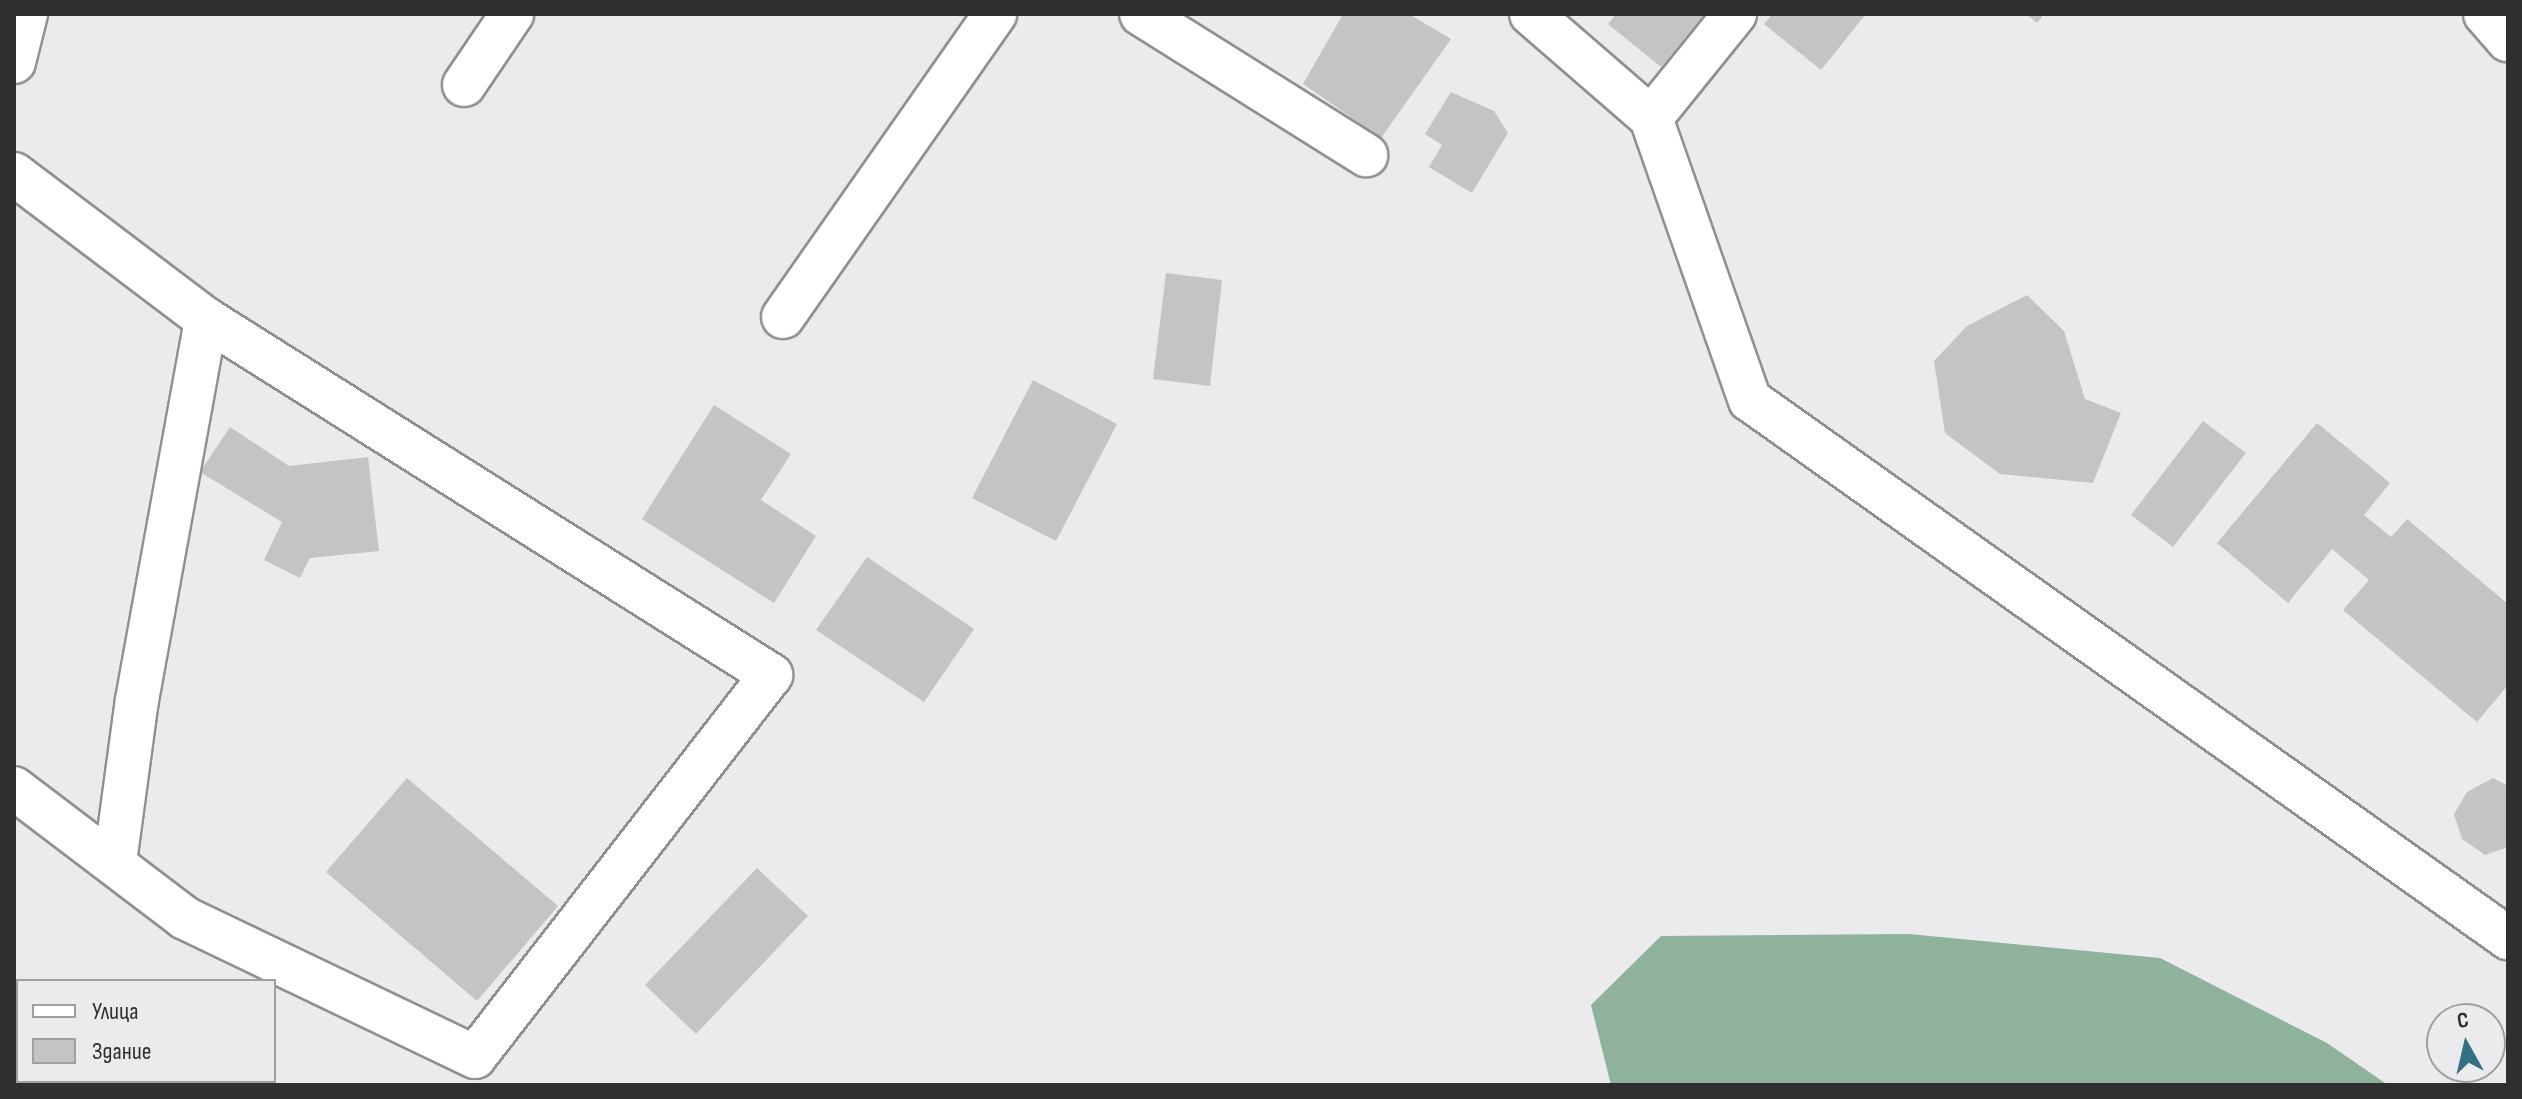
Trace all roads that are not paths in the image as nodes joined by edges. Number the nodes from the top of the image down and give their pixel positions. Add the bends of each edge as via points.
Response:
1 (26, 14) edge
2 (512, 14) edge
3 (995, 14) edge
4 (1141, 14) edge
5 (1531, 14) edge
6 (1735, 14) edge
7 (2485, 14) edge
8 (2508, 40) edge
9 (14, 62) edge
10 (464, 85) dead end
11 (1651, 118) junction
12 (1366, 155) dead end
13 (14, 174) edge
14 (783, 317) dead end
15 (206, 319) junction
16 (14, 788) edge
17 (115, 862) junction
18 (2508, 938) edge
19 (248, 966) edge

1 - 9 street
2 - 10 street
3 - 14 street
4 - 12 street
5 - 11 street
6 - 11 street
7 - 8 street
11 - 18 street via 1750,400
13 - 15 street
15 - 17 street via 137,700
15 - 19 street via 771,675 475,1057
16 - 17 street
17 - 19 street

